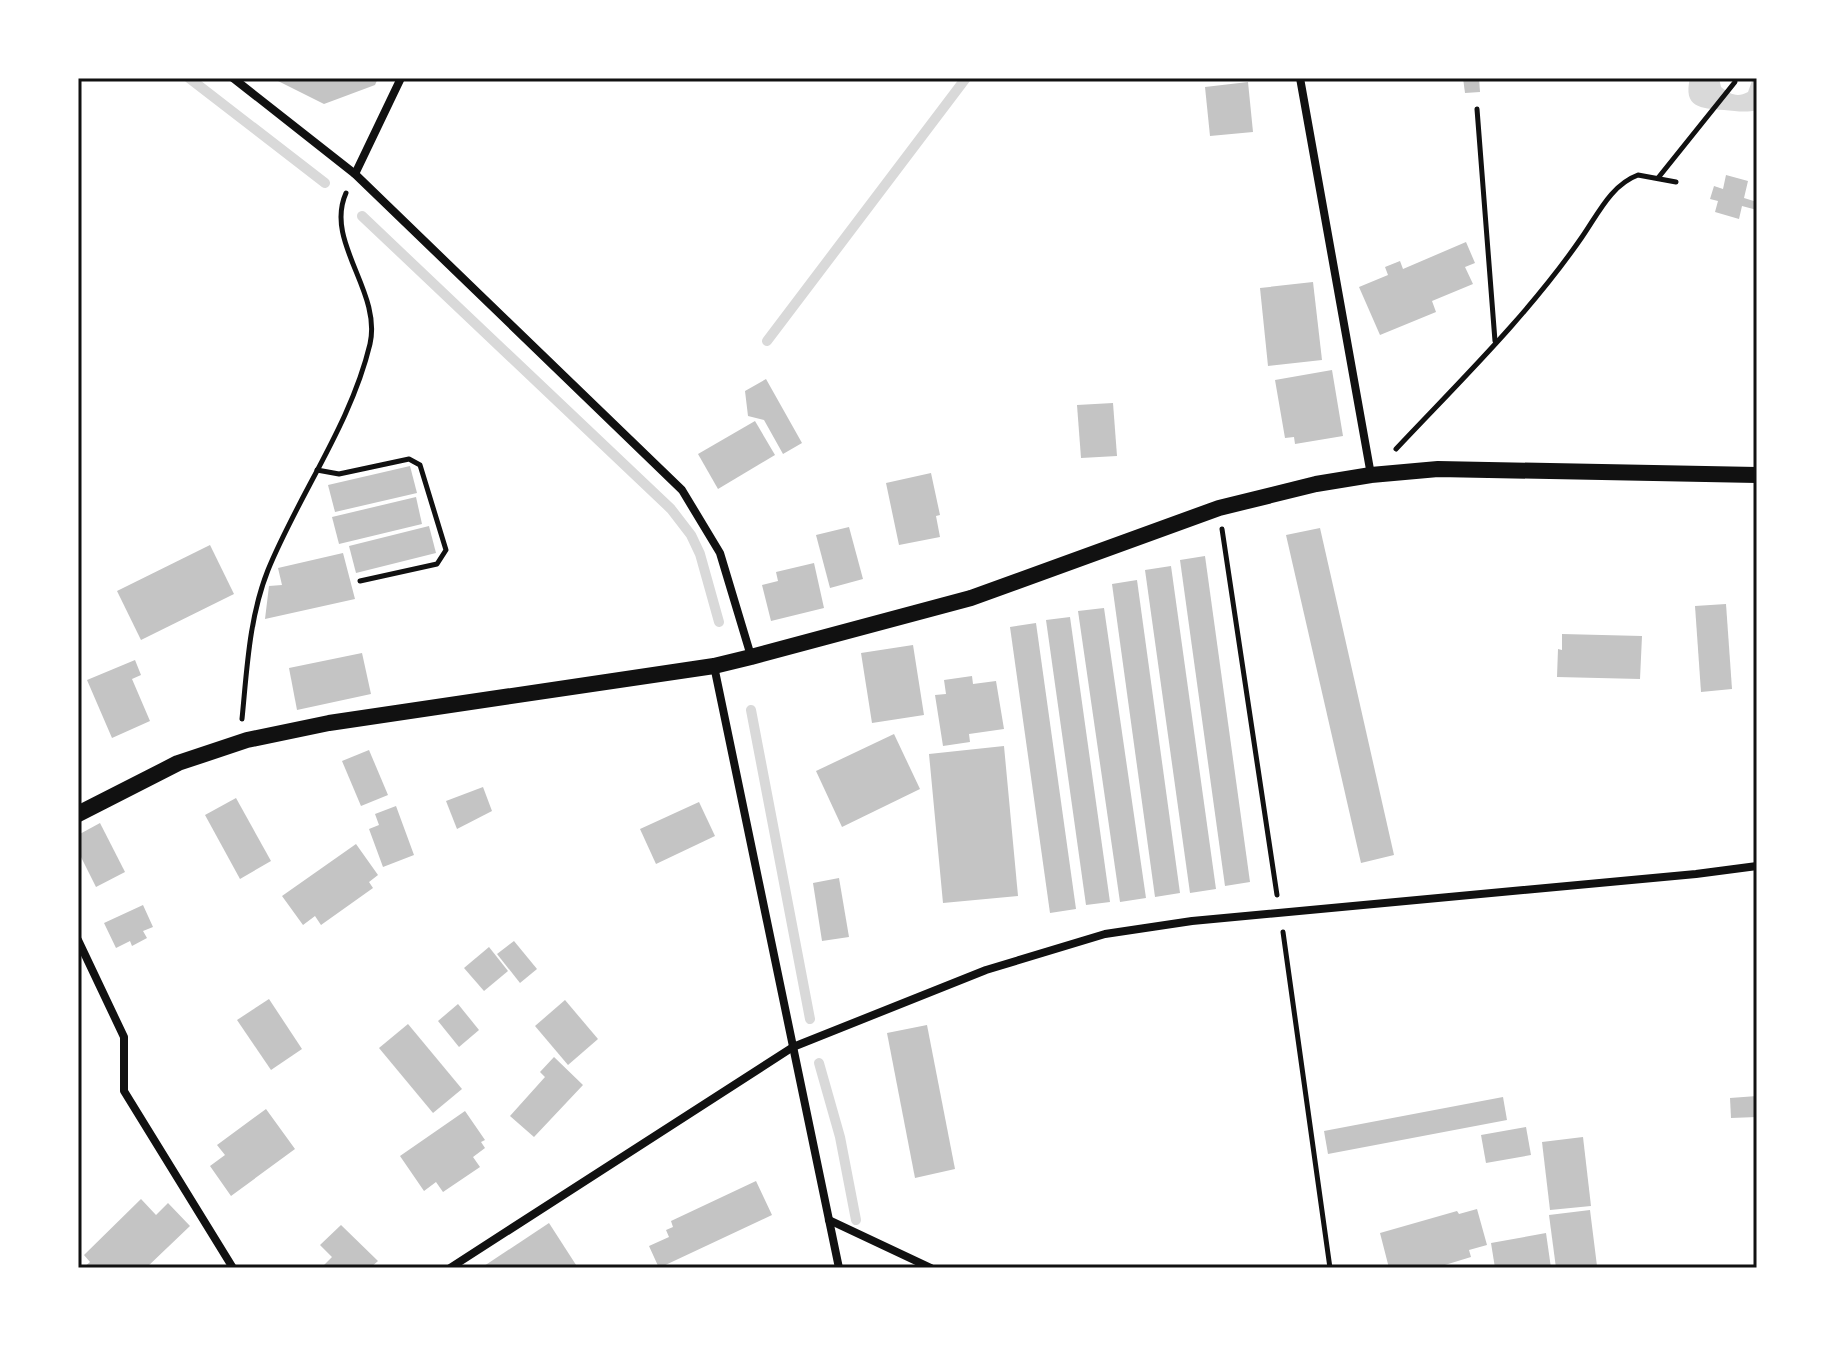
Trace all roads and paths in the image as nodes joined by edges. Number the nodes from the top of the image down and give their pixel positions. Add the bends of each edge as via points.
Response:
1 (233, 78) edge
2 (401, 78) edge
3 (1300, 78) edge
4 (1735, 82) dead end
5 (1477, 109) dead end
6 (355, 174) junction
7 (1657, 178) junction
8 (1676, 182) dead end
9 (1495, 342) junction
10 (317, 470) junction
11 (1371, 475) junction
12 (1757, 475) edge
13 (1219, 508) junction
14 (360, 581) dead end
15 (751, 657) junction
16 (714, 666) junction
17 (240, 742) junction
18 (78, 814) edge
19 (1757, 866) edge
20 (1280, 913) junction
21 (78, 940) edge
22 (793, 1047) junction
23 (829, 1220) junction
24 (233, 1268) edge
25 (450, 1268) edge
26 (839, 1268) edge
27 (931, 1268) edge
28 (1330, 1268) edge

1 - 6 street
2 - 6 street
3 - 11 street
4 - 7 path
5 - 9 path
6 - 10 path via 340,207 340,224 372,314 371,340 361,379
6 - 15 street via 682,490 720,553
7 - 8 path
7 - 9 path via 1638,175 1616,188 1557,273
9 - 11 path
10 - 14 path via 339,474 409,459 420,465 444,556 437,564
10 - 17 path via 268,570 253,619
11 - 12 main road via 1438,469
11 - 13 main road
13 - 15 main road via 971,598
13 - 20 path
15 - 16 main road
16 - 17 main road via 329,723
16 - 22 street
17 - 18 main road via 178,763
19 - 20 street
20 - 22 street via 1105,934 986,970
20 - 28 path
21 - 24 street via 124,1037 124,1091
22 - 23 street
22 - 25 street
23 - 26 street
23 - 27 street

